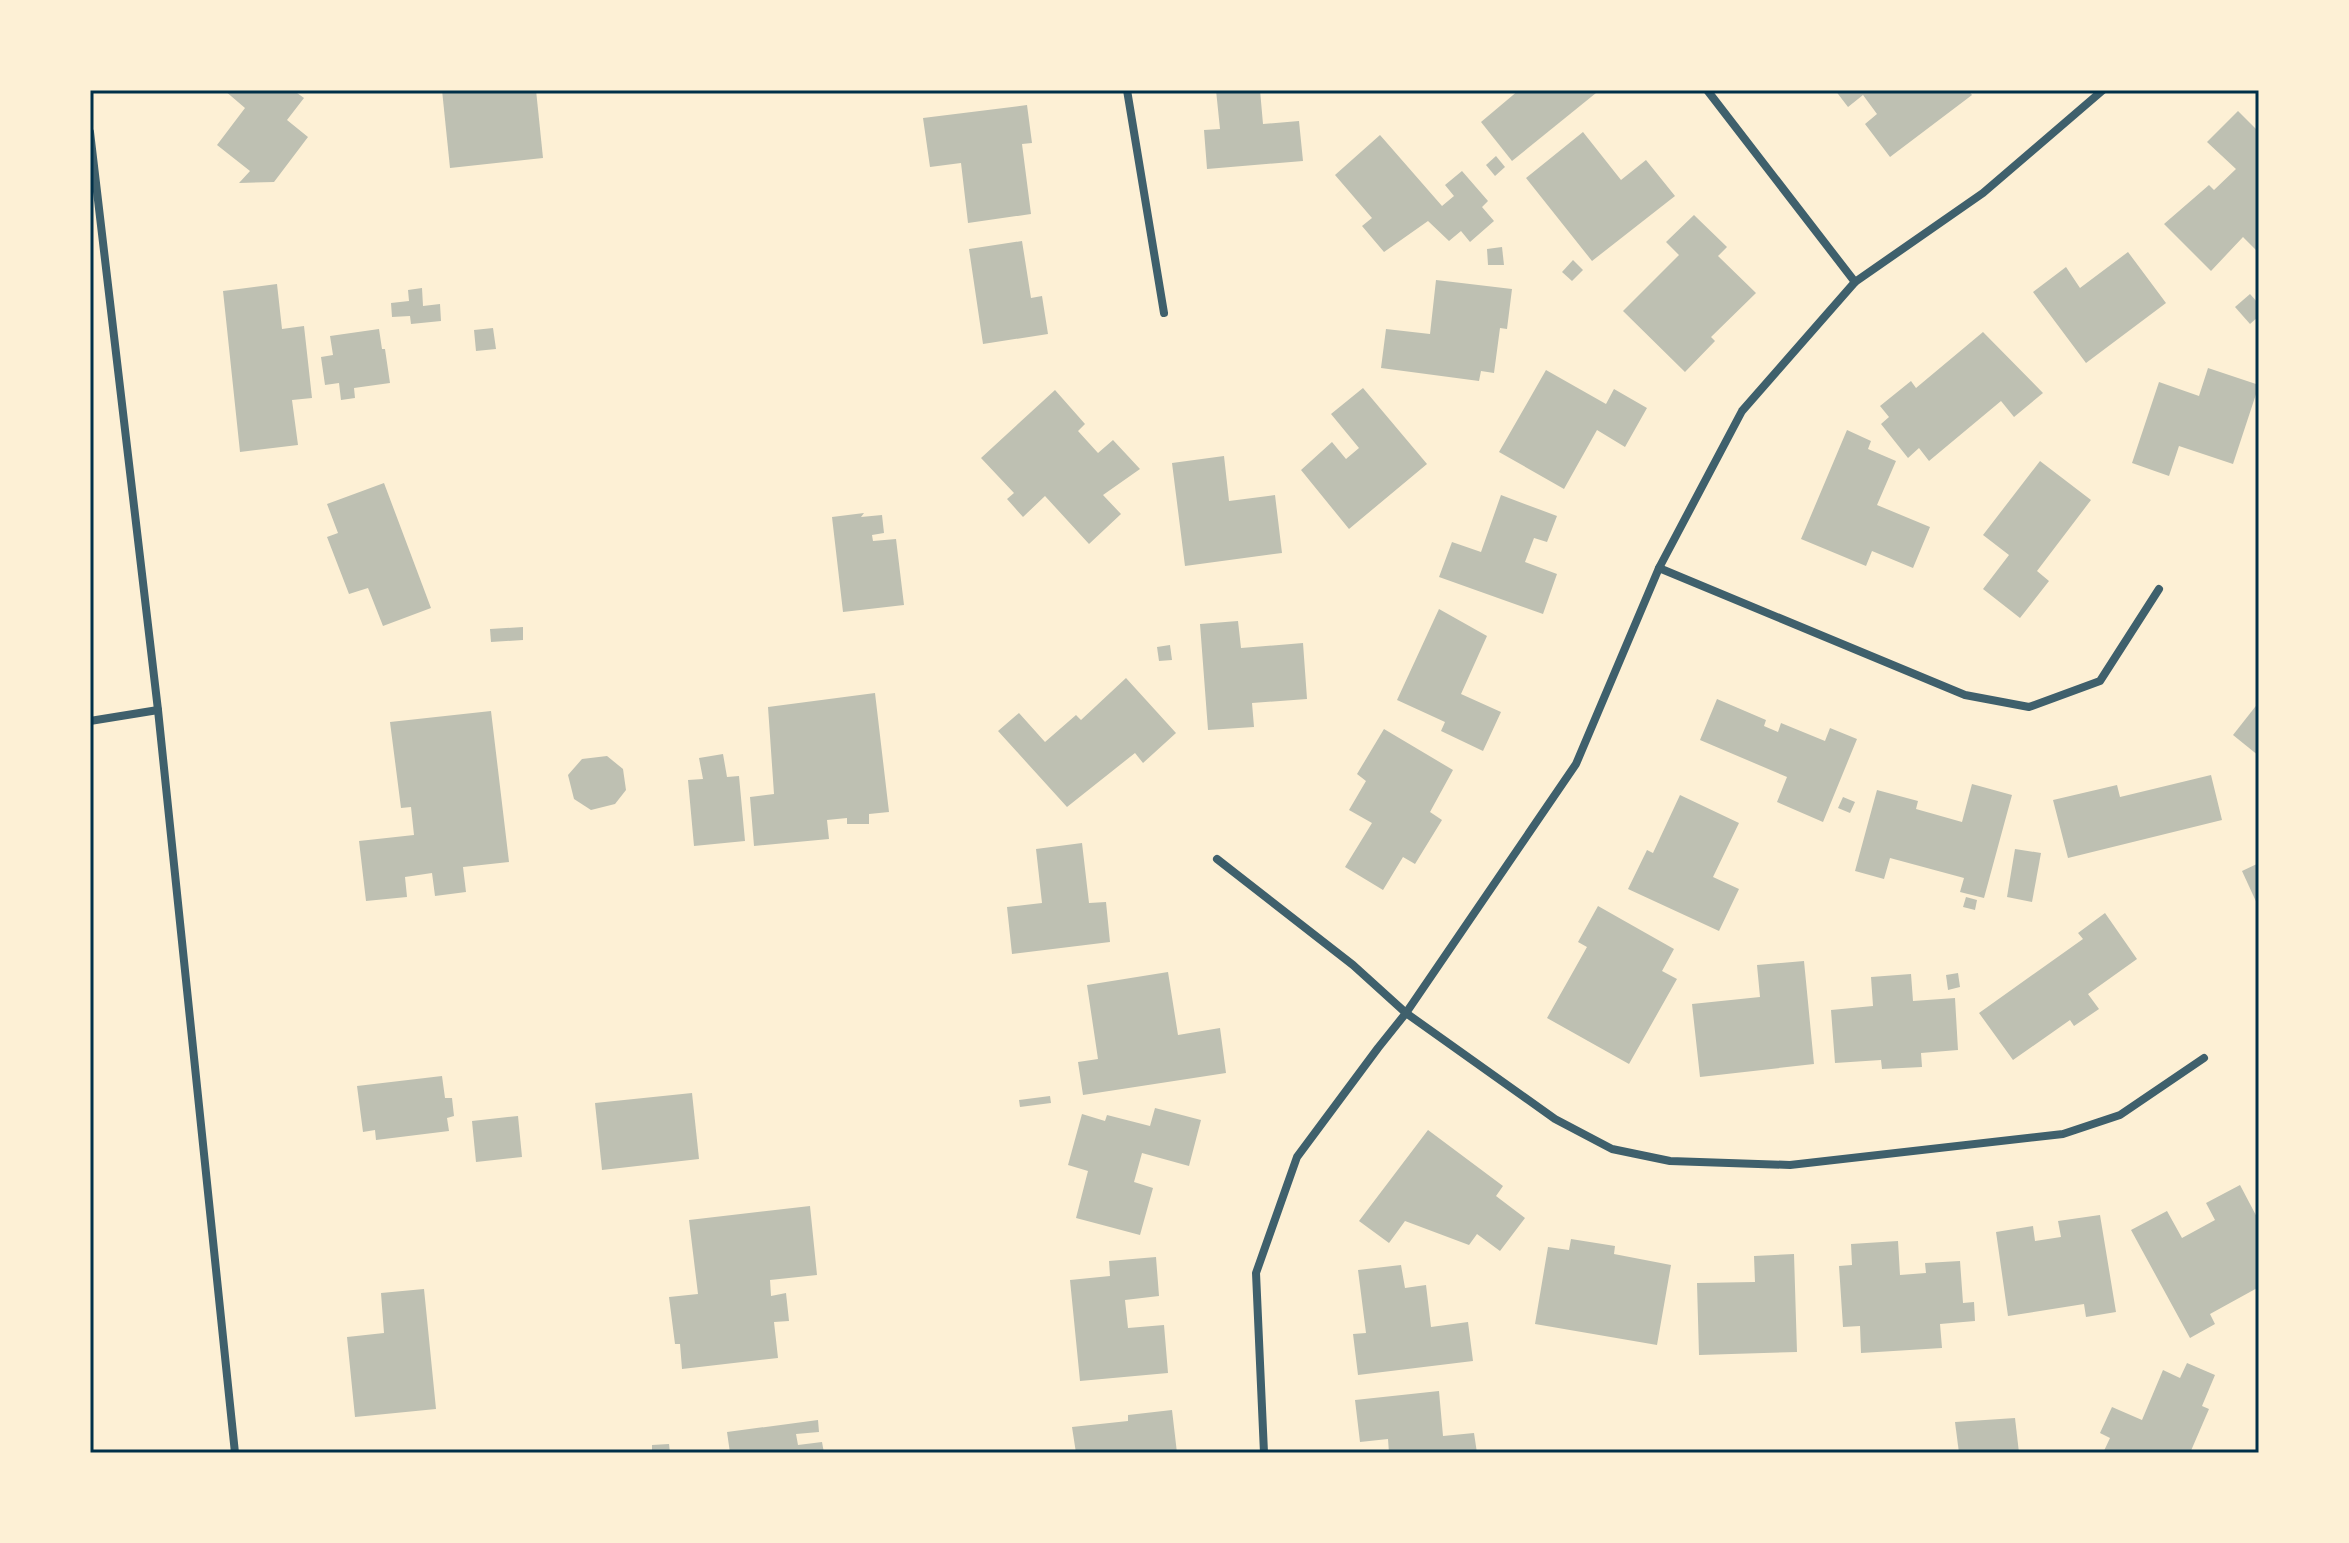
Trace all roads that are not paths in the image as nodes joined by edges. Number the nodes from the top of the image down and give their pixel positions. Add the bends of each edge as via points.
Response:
1 (1127, 90) edge
2 (1707, 90) edge
3 (2103, 90) edge
4 (90, 132) edge
5 (1855, 282) junction
6 (1164, 313) dead end
7 (1659, 568) junction
8 (2159, 589) dead end
9 (158, 710) junction
10 (90, 721) edge
11 (1217, 859) dead end
12 (1406, 1013) junction
13 (2204, 1058) dead end
14 (235, 1453) edge
15 (1264, 1453) edge

1 - 6 street
2 - 5 street
3 - 5 street via 1983,193
4 - 9 street
5 - 7 street via 1742,411
7 - 8 street via 1965,695 2029,707 2100,681
7 - 12 street via 1576,764
9 - 10 street
9 - 14 street
11 - 12 street
12 - 13 street via 1555,1119 1612,1149 1670,1161 1790,1165 2063,1134 2120,1115
12 - 15 street via 1297,1157 1256,1273

